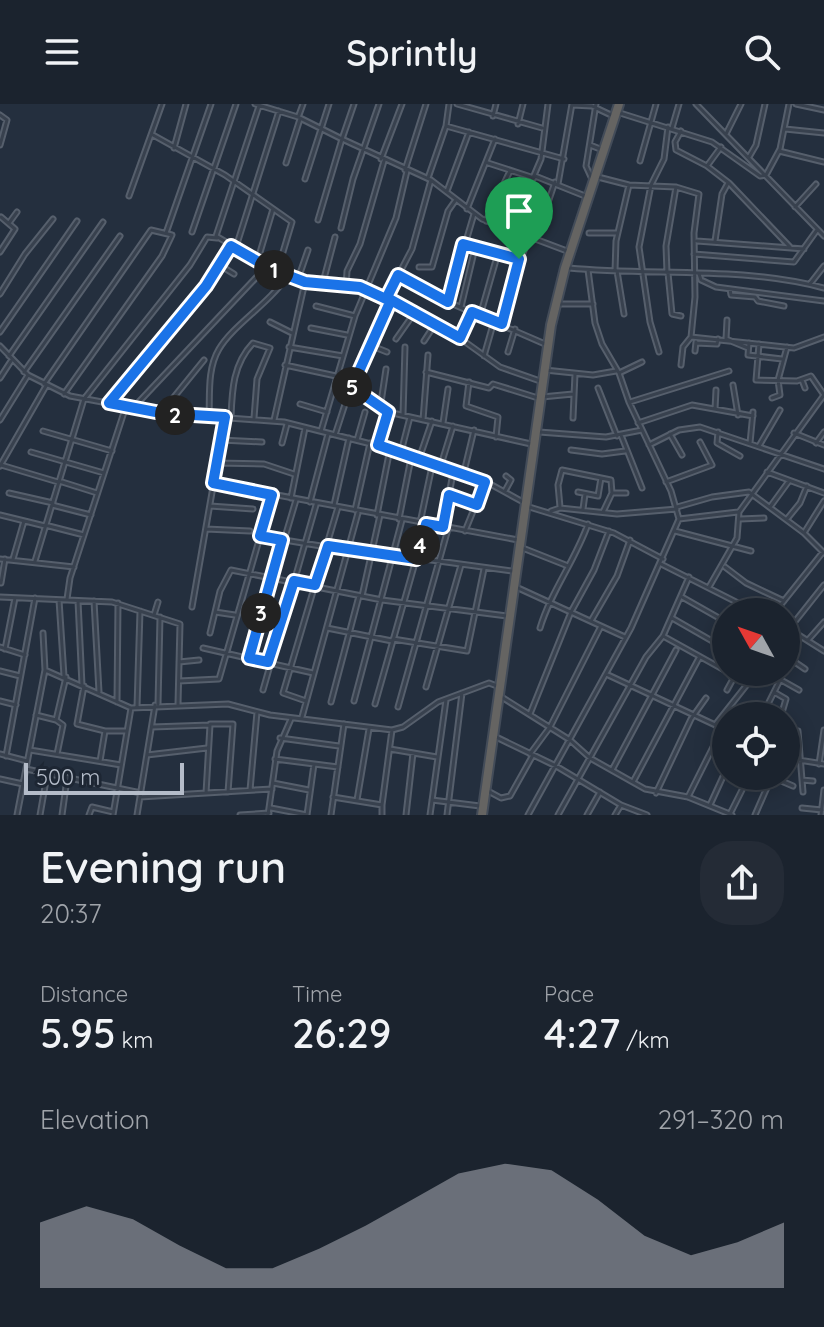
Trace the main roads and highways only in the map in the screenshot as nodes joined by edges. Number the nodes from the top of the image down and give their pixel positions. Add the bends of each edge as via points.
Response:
1 (615, 109) edge
2 (593, 177) junction
3 (540, 397) junction
4 (525, 504) junction
5 (519, 543) junction
6 (481, 812) edge

1 - 2 highway
1 - 2 highway
2 - 3 highway via 556,304
2 - 3 highway via 567,251 545,344
3 - 4 highway
3 - 4 highway
4 - 5 highway
5 - 6 highway
5 - 6 highway

